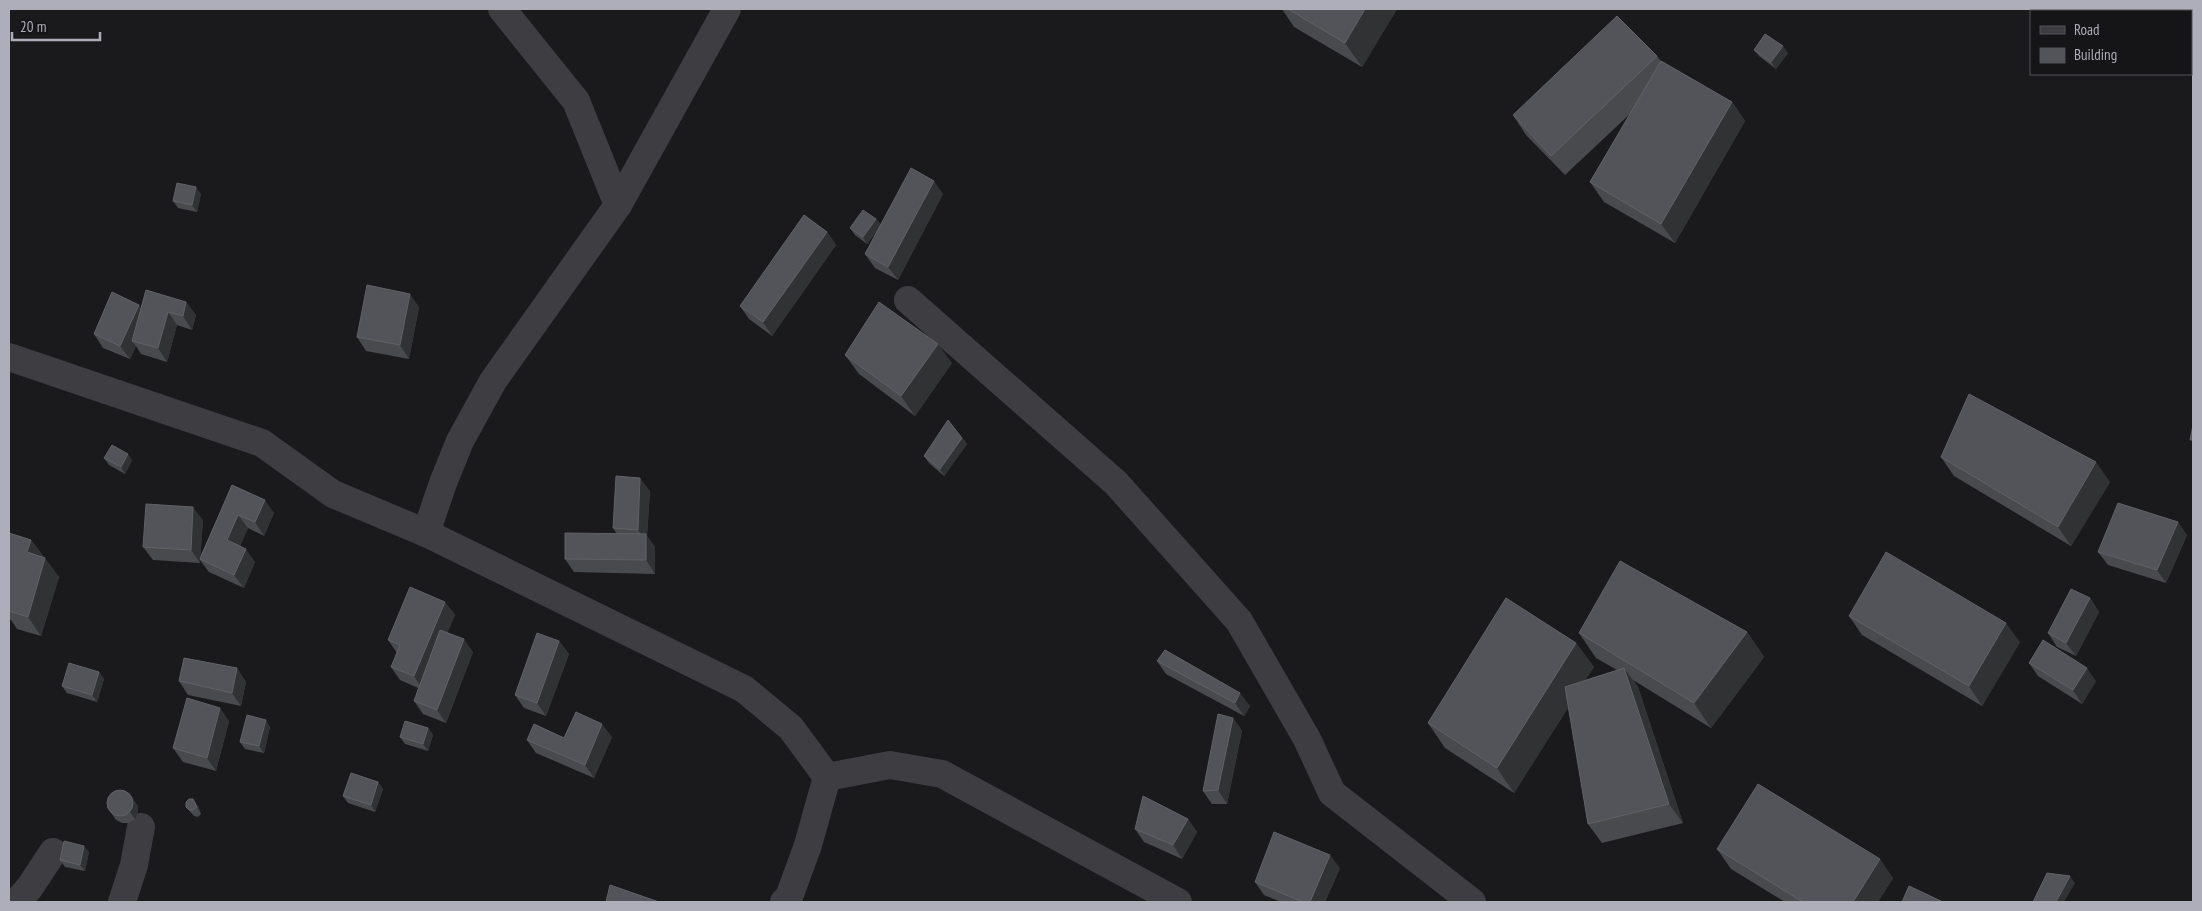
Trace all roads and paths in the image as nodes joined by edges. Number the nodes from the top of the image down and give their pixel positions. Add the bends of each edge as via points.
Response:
1 (502, 9) edge
2 (727, 9) edge
3 (618, 205) junction
4 (908, 300) dead end
5 (9, 357) edge
6 (426, 533) junction
7 (827, 777) junction
8 (141, 827) dead end
9 (52, 852) dead end
10 (17, 902) edge
11 (122, 902) edge
12 (784, 902) edge
13 (1178, 902) edge
14 (1472, 902) edge

1 - 3 street via 576,101
2 - 3 street
3 - 6 street via 493,380 460,441
4 - 14 street via 1116,483 1240,621 1307,739 1332,793
5 - 6 street via 262,443 333,494
6 - 7 street via 744,689 791,728
7 - 12 street via 808,845 789,897
7 - 13 street via 890,765 942,774
8 - 11 street via 134,865
9 - 10 street

